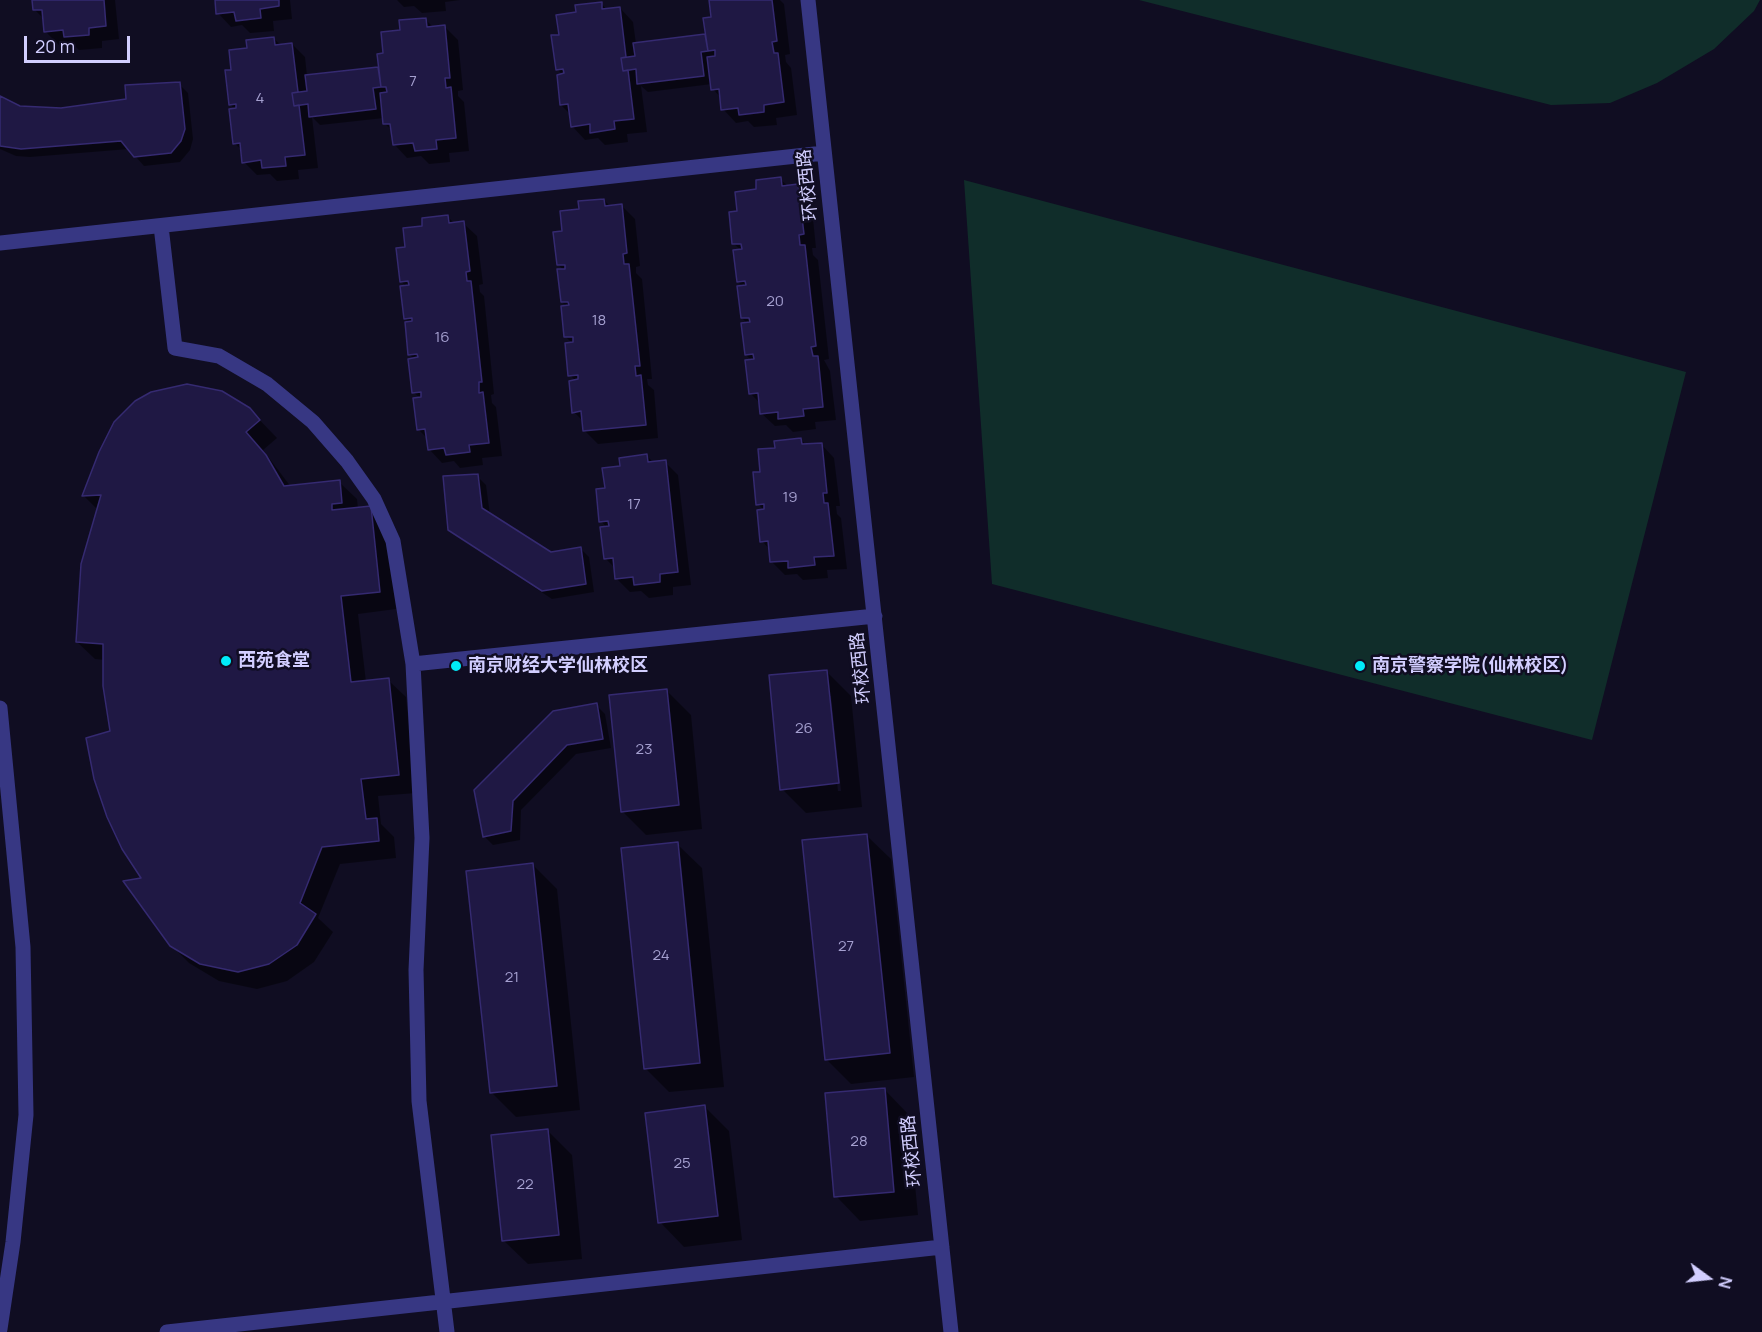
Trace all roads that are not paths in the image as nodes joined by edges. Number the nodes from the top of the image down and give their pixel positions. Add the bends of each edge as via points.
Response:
1 (808, 0) edge
2 (824, 153) junction
3 (160, 226) junction
4 (0, 243) edge
5 (875, 616) junction
6 (413, 664) junction
7 (0, 708) edge
8 (942, 1247) junction
9 (444, 1303) junction
10 (0, 1329) edge
11 (167, 1332) edge
12 (447, 1332) edge
13 (951, 1332) edge

1 - 2 street, 环校西路
2 - 3 street
2 - 5 street, 环校西路
3 - 4 street
3 - 6 street via 175,348 219,356 267,384 313,422 374,498 393,541
5 - 6 street
5 - 8 street, 环校西路
6 - 9 street via 422,837 416,970 419,1101
7 - 10 street via 23,947 26,1115
8 - 9 street
8 - 13 street, 环校西路
9 - 11 street
9 - 12 street

